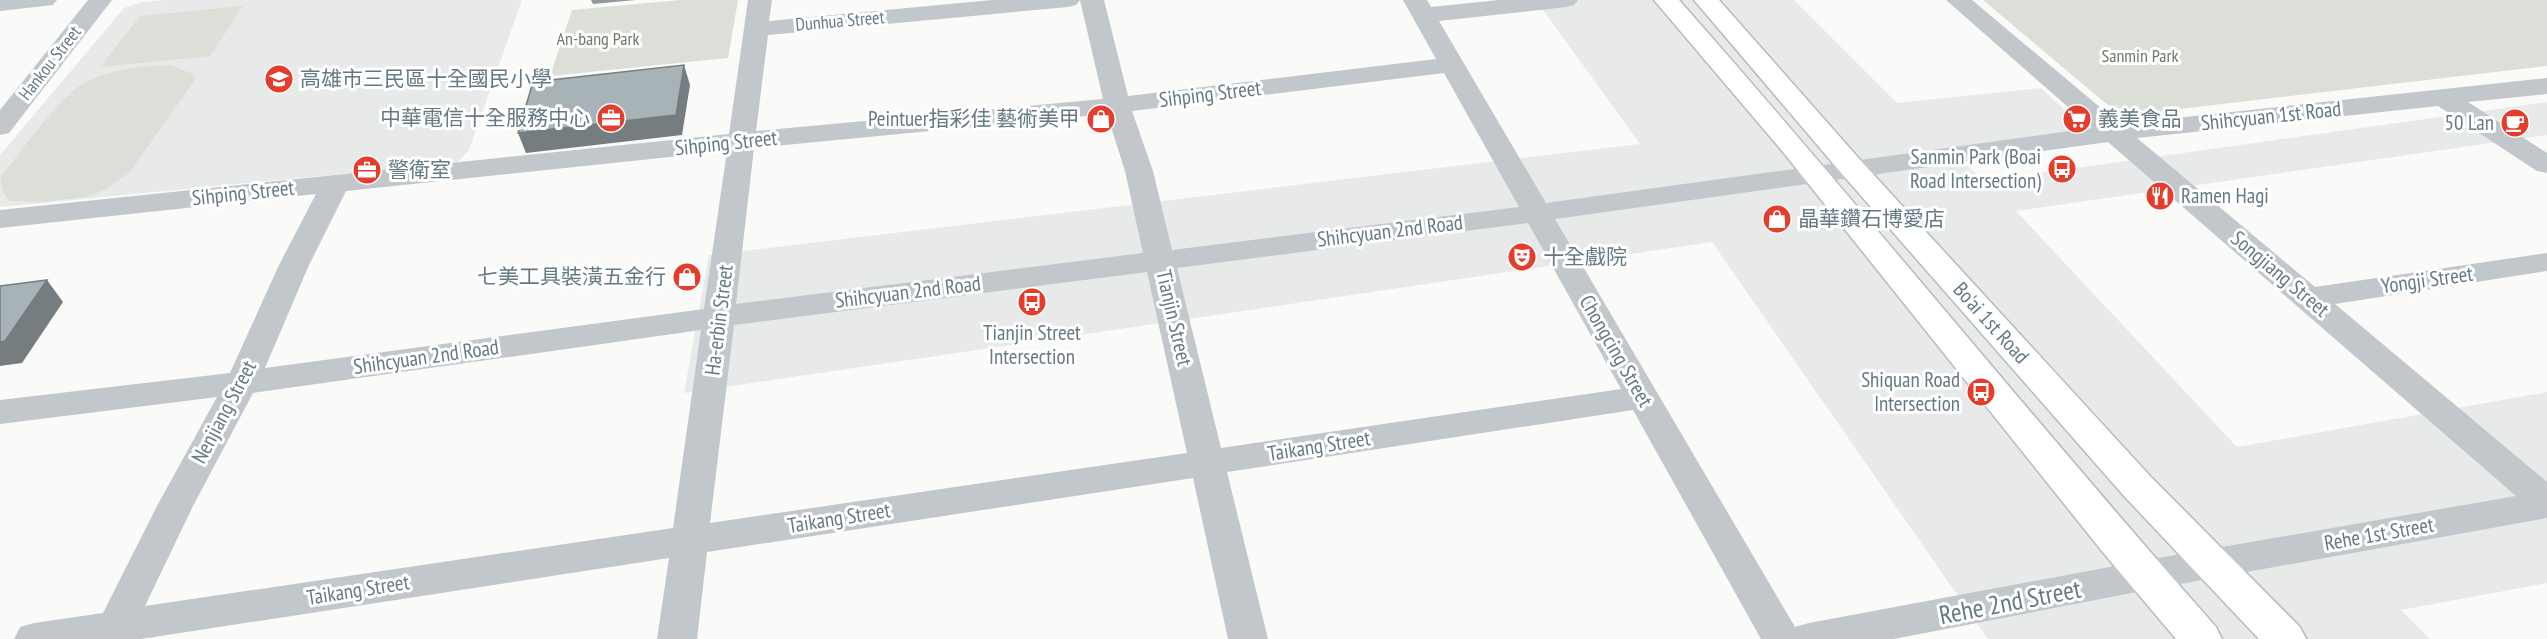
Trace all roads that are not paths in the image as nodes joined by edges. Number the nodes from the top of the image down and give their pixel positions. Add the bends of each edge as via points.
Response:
1 (45, 0) edge
2 (100, 0) edge
3 (760, 0) edge
4 (1068, 0) edge
5 (1092, 0) edge
6 (1566, 0) edge
7 (1666, 0) edge
8 (1706, 0) edge
9 (1958, 0) edge
10 (0, 4) edge
11 (1419, 8) edge
12 (756, 29) junction
13 (1452, 66) junction
14 (2547, 86) edge
15 (2442, 97) junction
16 (1117, 105) junction
17 (0, 127) edge
18 (2114, 133) junction
19 (741, 141) junction
20 (2547, 165) edge
21 (1852, 168) junction
22 (1815, 173) junction
23 (335, 183) junction
24 (1537, 213) junction
25 (0, 219) edge
26 (1160, 260) junction
27 (2547, 262) edge
28 (2307, 297) junction
29 (719, 316) junction
30 (242, 383) junction
31 (1643, 397) junction
32 (0, 412) edge
33 (1207, 463) junction
34 (2547, 503) edge
35 (690, 541) junction
36 (2211, 564) junction
37 (2147, 575) junction
38 (112, 633) edge
39 (34, 639) edge
40 (677, 639) edge
41 (1248, 639) edge
42 (1781, 639) edge
43 (1809, 639) edge
44 (2201, 639) edge
45 (2285, 639) edge

1 - 10 street
2 - 17 street, Hankou Street
3 - 12 street, Ha-erbin Street
4 - 12 street, Dunhua Street
5 - 16 street, Tianjin Street
6 - 11 street
7 - 22 main road, Bo'ai 1st Road
8 - 21 main road, Bo'ai 1st Road
9 - 18 street, Songjiang Street
11 - 13 street, Chongcing Street
12 - 19 street, Ha-erbin Street
13 - 16 street, Sihping Street
13 - 24 street, Chongcing Street
14 - 15 street, Shihcyuan 1st Road
15 - 18 street, Shihcyuan 1st Road
15 - 20 street
16 - 19 street, Sihping Street
16 - 26 street, Tianjin Street via 1139,171
18 - 21 street, Shihcyuan 1st Road
18 - 28 street, Songjiang Street
19 - 23 street, Sihping Street
19 - 29 street, Ha-erbin Street
21 - 22 street, Shihcyuan 1st Road
21 - 36 main road, Bo'ai 1st Road
22 - 24 street, Shihcyuan 2nd Road
22 - 37 main road, Bo'ai 1st Road
23 - 25 street, Sihping Street
23 - 30 street, Nenjiang Street
24 - 26 street, Shihcyuan 2nd Road
24 - 31 street, Chongcing Street
26 - 29 street, Shihcyuan 2nd Road
26 - 33 street, Tianjin Street
27 - 28 street, Yongji Street
28 - 34 street, Songjiang Street
29 - 30 street, Shihcyuan 2nd Road
29 - 35 street, Ha-erbin Street
30 - 32 street, Shihcyuan 2nd Road
30 - 38 street, Nenjiang Street
31 - 33 street, Taikang Street
31 - 42 street, Chongcing Street
33 - 35 street, Taikang Street
33 - 41 street, Tianjin Street
34 - 36 street, Rehe 1st Street
35 - 38 street, Taikang Street
35 - 40 street, Ha-erbin Street
36 - 37 street, Rehe 2nd Street
36 - 45 main road, Bo'ai 1st Road
37 - 43 street, Rehe 2nd Street
37 - 44 main road, Bo'ai 1st Road
38 - 39 street, Taikang Street

